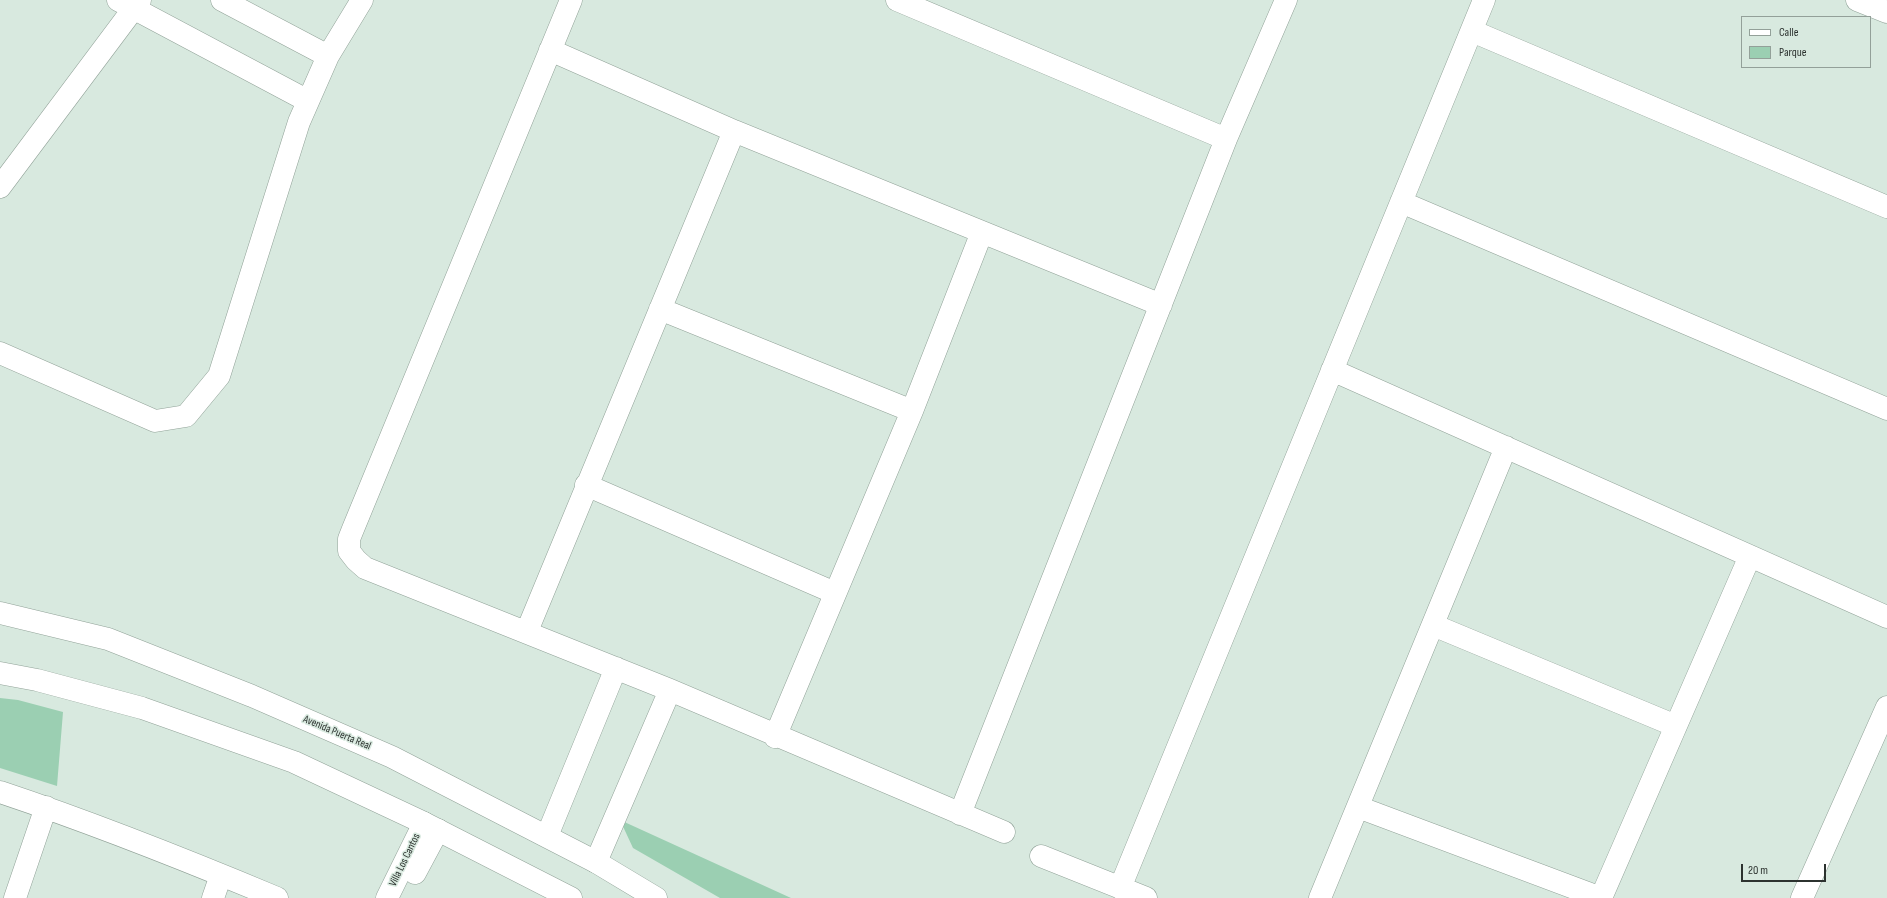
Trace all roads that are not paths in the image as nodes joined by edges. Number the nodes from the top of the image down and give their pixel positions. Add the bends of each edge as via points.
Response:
1 (222, 0) edge
2 (362, 0) edge
3 (571, 0) edge
4 (897, 0) edge
5 (1286, 0) edge
6 (1484, 0) edge
7 (1857, 0) edge
8 (131, 3) edge
9 (1887, 12) edge
10 (1472, 31) junction
11 (550, 50) junction
12 (328, 56) junction
13 (308, 101) junction
14 (734, 131) junction
15 (1226, 139) junction
16 (0, 187) edge
17 (1401, 202) junction
18 (1887, 207) edge
19 (982, 232) junction
20 (1161, 305) junction
21 (660, 309) junction
22 (0, 353) edge
23 (1332, 370) junction
24 (1887, 408) edge
25 (912, 411) junction
26 (1506, 447) junction
27 (586, 485) junction
28 (1750, 556) junction
29 (835, 593) junction
30 (0, 613) edge
31 (1887, 617) edge
32 (1433, 625) junction
33 (527, 631) junction
34 (616, 668) junction
35 (0, 673) edge
36 (670, 690) junction
37 (1887, 708) edge
38 (1676, 726) junction
39 (775, 736) junction
40 (0, 792) edge
41 (46, 807) junction
42 (1358, 807) junction
43 (960, 814) junction
44 (431, 827) junction
45 (1004, 832) dead end
46 (547, 836) junction
47 (1041, 856) dead end
48 (596, 862) junction
49 (221, 875) junction
50 (1120, 888) junction
51 (15, 898) edge
52 (213, 898) edge
53 (277, 898) edge
54 (387, 898) edge
55 (403, 898) edge
56 (572, 898) edge
57 (656, 898) edge
58 (1146, 898) edge
59 (1320, 898) edge
60 (1601, 898) edge
61 (1802, 898) edge

1 - 12 street
2 - 12 street
3 - 11 street
4 - 15 street
5 - 15 street
6 - 10 street
7 - 9 street
8 - 13 street
8 - 16 street
10 - 17 street
10 - 18 street
11 - 14 street
11 - 33 street via 349,539 349,551 365,568
12 - 13 street
13 - 22 street via 299,122 219,376 186,416 155,421
14 - 19 street
14 - 21 street
15 - 20 street
17 - 23 street
17 - 24 street
19 - 20 street
19 - 25 street
20 - 43 street
21 - 25 street
21 - 27 street
23 - 26 street
23 - 50 street
25 - 29 street
26 - 28 street
26 - 32 street
27 - 29 street
27 - 33 street
28 - 31 street
28 - 38 street
29 - 39 street
30 - 46 street, Avenida Puerta Real via 108,639 252,696 392,757
32 - 38 street
32 - 42 street
33 - 34 street
34 - 36 street
34 - 46 street
35 - 44 street via 36,680 156,713 294,762
36 - 39 street
36 - 48 street
37 - 61 street
38 - 60 street
39 - 43 street
40 - 41 street
41 - 49 street
41 - 51 street
42 - 59 street
42 - 60 street
43 - 45 street
44 - 54 street, Villa Los Cantos
44 - 55 street, Villa Los Cantos via 422,859
44 - 56 street
46 - 48 street, Avenida Puerta Real
47 - 50 street
48 - 57 street, Avenida Puerta Real
49 - 52 street
49 - 53 street
50 - 58 street

